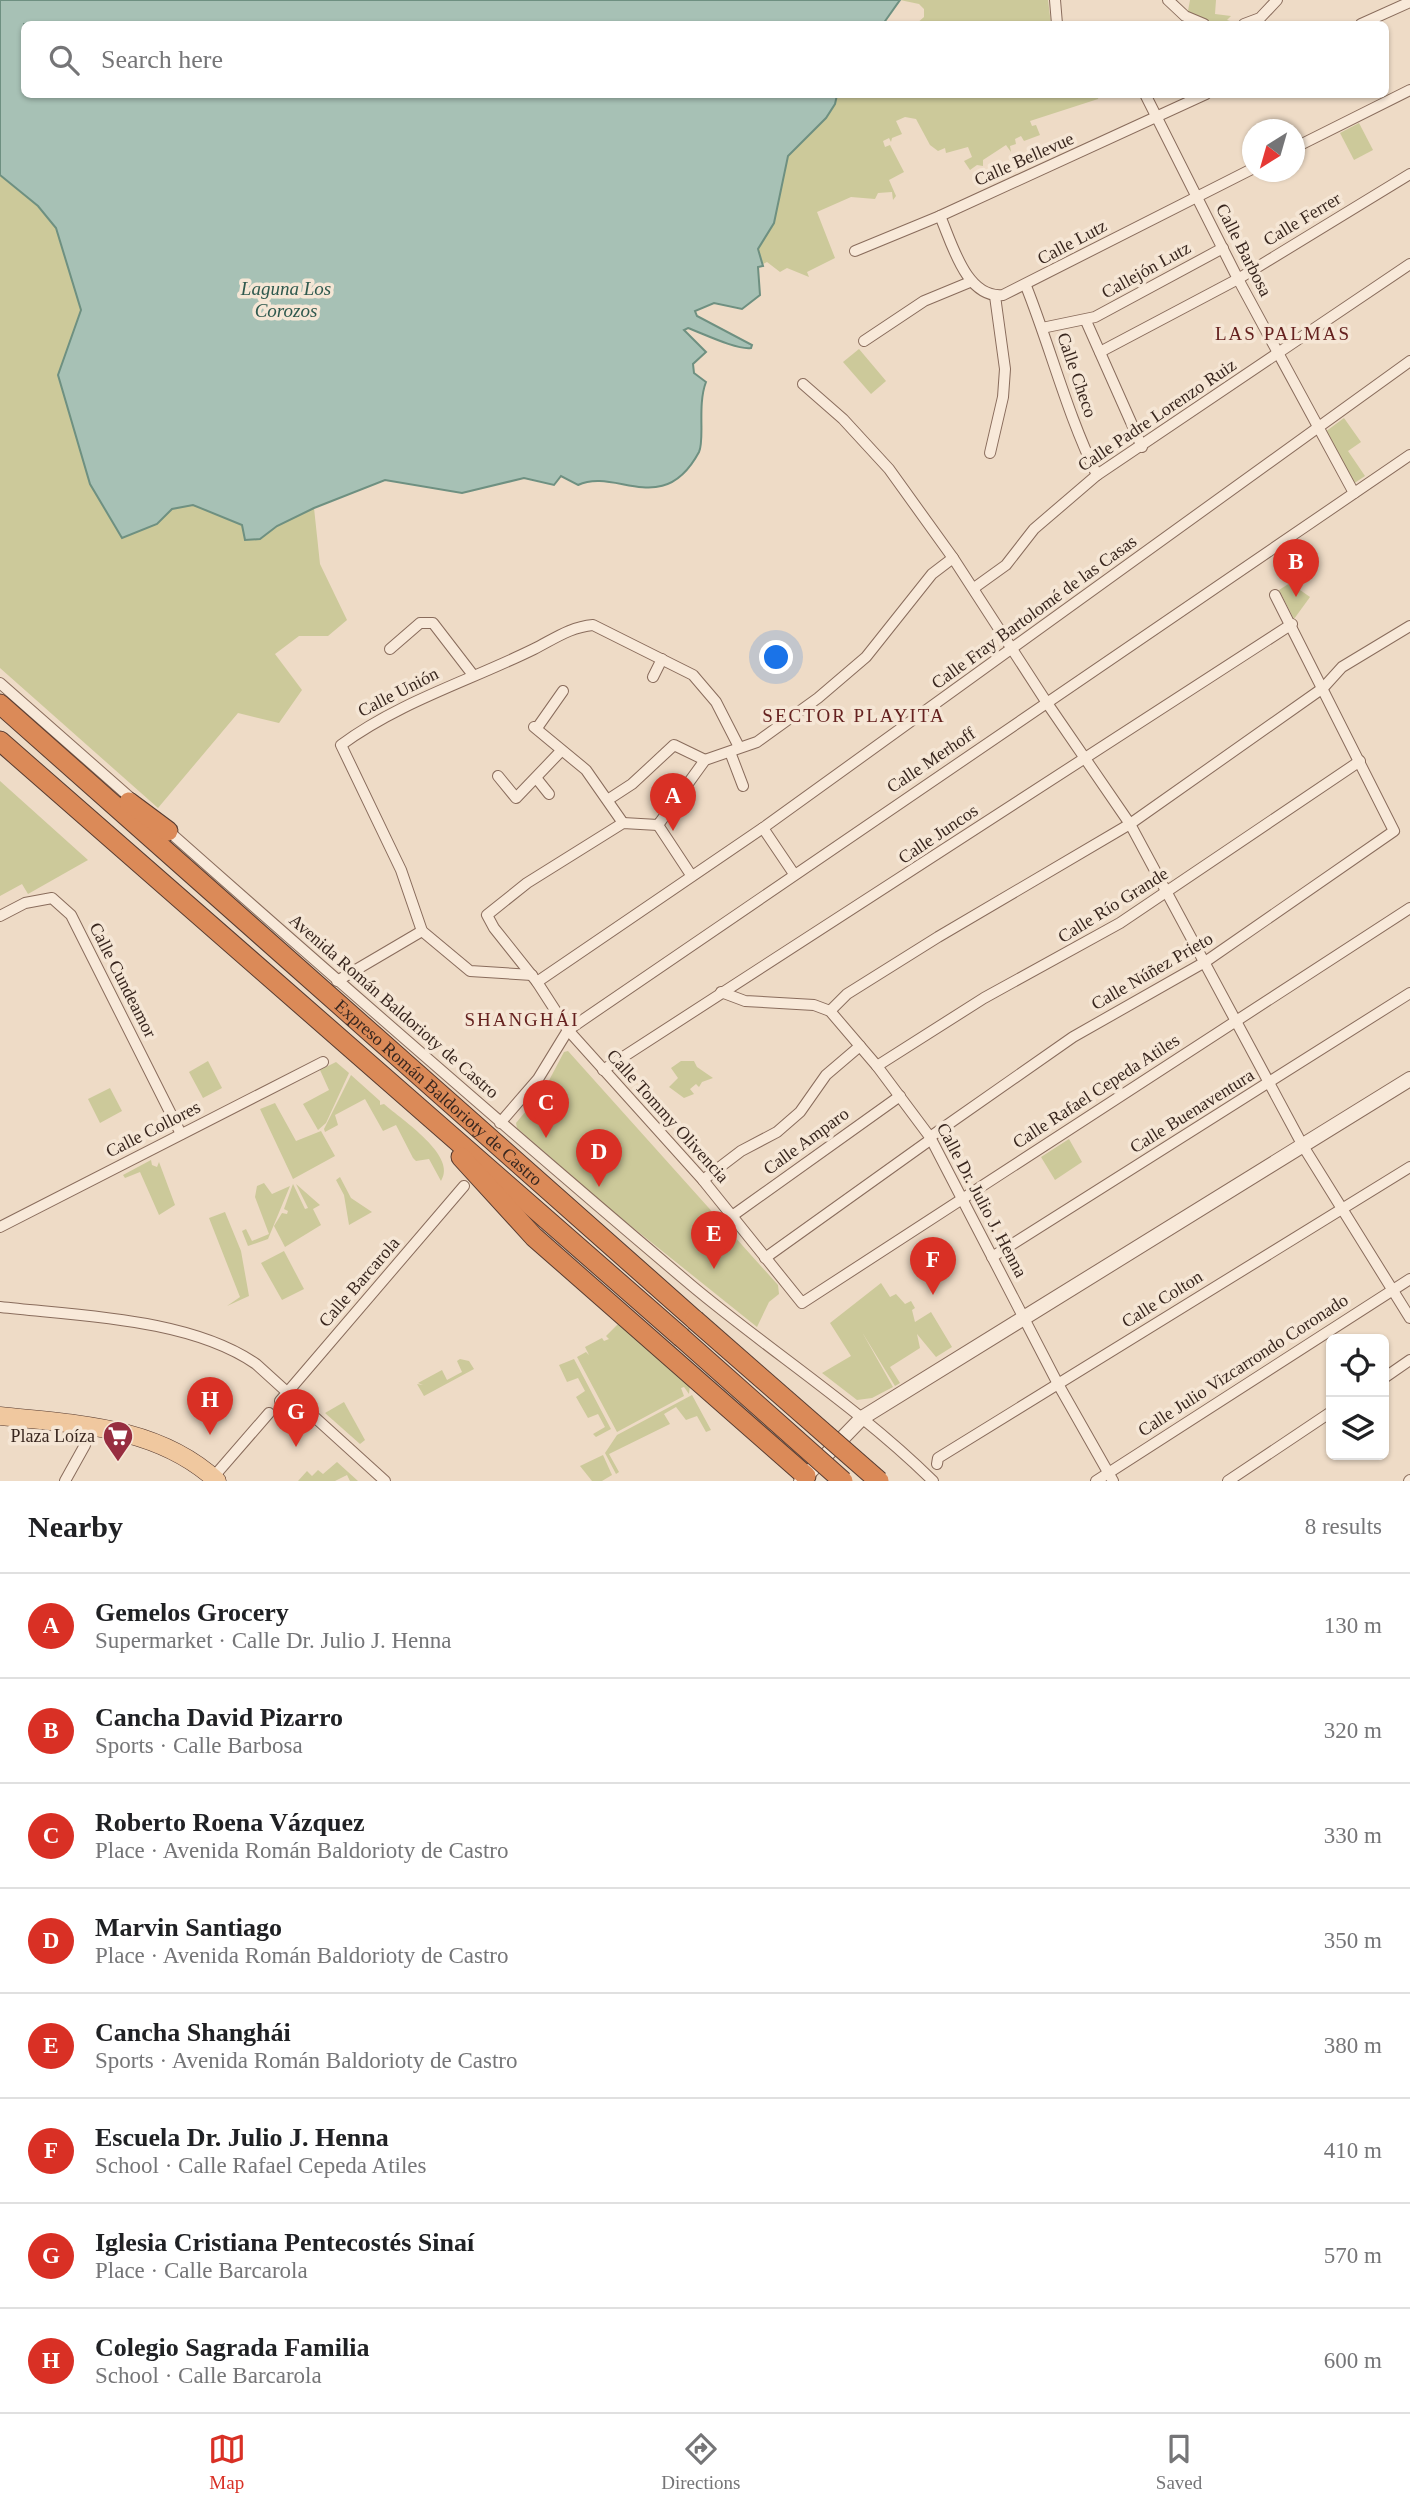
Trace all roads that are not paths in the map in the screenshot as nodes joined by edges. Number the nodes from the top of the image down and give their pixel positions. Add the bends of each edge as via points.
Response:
1 (1055, 0) edge
2 (1168, 0) edge
3 (1277, 0) edge
4 (1410, 2) edge
5 (1057, 21) edge
6 (1197, 21) edge
7 (1252, 21) edge
8 (1368, 21) edge
9 (1410, 90) edge
10 (1147, 98) edge
11 (1197, 98) edge
12 (1156, 117) junction
13 (1305, 142) edge
14 (1242, 174) edge
15 (1410, 174) edge
16 (1197, 196) junction
17 (940, 216) junction
18 (1223, 248) junction
19 (855, 251) dead end
20 (1410, 264) edge
21 (1238, 279) junction
22 (970, 282) junction
23 (1026, 286) junction
24 (995, 296) junction
25 (1086, 321) junction
26 (1042, 328) junction
27 (864, 341) dead end
28 (1100, 352) junction
29 (1278, 354) junction
30 (1410, 361) edge
31 (803, 384) dead end
32 (1317, 428) junction
33 (1142, 447) junction
34 (990, 453) dead end
35 (1410, 455) edge
36 (1097, 475) junction
37 (1354, 493) junction
38 (953, 558) junction
39 (974, 588) junction
40 (1275, 595) dead end
41 (1292, 624) junction
42 (1410, 626) edge
43 (390, 649) dead end
44 (1012, 650) junction
45 (662, 659) junction
46 (473, 675) junction
47 (653, 677) dead end
48 (0, 683) edge
49 (1323, 688) junction
50 (563, 691) dead end
51 (0, 703) edge
52 (1047, 704) junction
53 (0, 741) edge
54 (735, 749) junction
55 (561, 751) junction
56 (1085, 758) junction
57 (705, 761) junction
58 (1360, 761) junction
59 (498, 776) dead end
60 (537, 779) junction
61 (743, 786) dead end
62 (549, 794) dead end
63 (609, 799) junction
64 (623, 823) junction
65 (1130, 824) junction
66 (659, 825) junction
67 (763, 828) junction
68 (168, 831) junction
69 (794, 874) junction
70 (691, 875) junction
71 (1168, 891) junction
72 (1410, 908) edge
73 (0, 916) edge
74 (422, 931) junction
75 (1205, 962) junction
76 (535, 978) junction
77 (337, 981) junction
78 (721, 992) junction
79 (1410, 993) edge
80 (830, 1011) junction
81 (1235, 1021) junction
82 (568, 1030) junction
83 (860, 1046) junction
84 (323, 1062) dead end
85 (877, 1066) junction
86 (603, 1070) junction
87 (1410, 1079) edge
88 (1269, 1084) junction
89 (900, 1096) junction
90 (420, 1108) junction
91 (500, 1124) junction
92 (181, 1133) junction
93 (930, 1138) junction
94 (1303, 1146) junction
95 (1410, 1167) edge
96 (704, 1180) junction
97 (464, 1186) dead end
98 (961, 1199) junction
99 (1342, 1209) junction
100 (732, 1216) junction
101 (0, 1227) edge
102 (992, 1257) junction
103 (765, 1258) junction
104 (1410, 1279) edge
105 (1393, 1290) junction
106 (802, 1303) joint
107 (0, 1307) edge
108 (1024, 1316) junction
109 (1410, 1318) edge
110 (1410, 1360) edge
111 (1389, 1375) edge
112 (1058, 1384) junction
113 (288, 1392) junction
114 (280, 1401) dead end
115 (269, 1413) dead end
116 (1326, 1415) edge
117 (0, 1416) edge
118 (862, 1418) junction
119 (91, 1426) junction
120 (937, 1464) dead end
121 (1111, 1477) edge
122 (806, 1479) edge
123 (214, 1480) edge
124 (65, 1481) edge
125 (385, 1481) edge
126 (843, 1481) edge
127 (878, 1481) edge
128 (933, 1481) edge
129 (1096, 1481) edge
130 (1228, 1481) edge

1 - 5 street
2 - 6 street
3 - 7 street
4 - 8 street
9 - 13 street
10 - 12 street, Calle Barbosa
11 - 12 street, Calle Bellevue
12 - 16 street, Calle Barbosa
12 - 17 street, Calle Bellevue
14 - 16 street, Calle Lutz
15 - 21 street, Calle Ferrer
16 - 18 street, Calle Barbosa
16 - 23 street, Calle Lutz
17 - 19 street, Calle Bellevue
17 - 22 street
18 - 21 street, Calle Barbosa
18 - 25 street, Callejón Lutz
20 - 29 street, Calle Padre Lorenzo Ruiz
21 - 28 street, Calle Ferrer
21 - 29 street, Calle Barbosa
22 - 24 street
22 - 27 street via 924,301
23 - 24 street, Calle Lutz
23 - 26 street, Calle Checo
24 - 34 street via 1005,369
25 - 26 street
25 - 28 street
26 - 36 street, Calle Checo via 1064,399
28 - 33 street
29 - 32 street, Calle Barbosa
29 - 33 street, Calle Padre Lorenzo Ruiz
30 - 32 street, Calle Fray Bartolomé de las Casas
31 - 38 street via 889,469
32 - 37 street, Calle Barbosa
32 - 44 street, Calle Fray Bartolomé de las Casas
33 - 36 street, Calle Padre Lorenzo Ruiz
35 - 37 street, Calle Merhoff
36 - 39 street, Calle Padre Lorenzo Ruiz via 1034,528 1006,565
37 - 52 street, Calle Merhoff
38 - 39 street
38 - 54 street via 932,574 872,650 846,675 789,720
39 - 44 street
40 - 41 street
41 - 49 street
41 - 56 street, Calle Juncos
42 - 49 street via 1342,667
43 - 46 street via 420,623 433,623
44 - 52 street
44 - 67 street, Calle Fray Bartolomé de las Casas
45 - 46 street, Calle Unión via 593,625 579,626
45 - 47 street
45 - 54 street, Calle Unión via 693,675 716,702
46 - 74 street, Calle Unión via 370,724 341,746 401,870
48 - 68 street, Avenida Román Baldorioty de Castro
49 - 58 street
49 - 65 street
50 - 55 street via 536,727
51 - 68 highway
51 - 127 highway, Expreso Román Baldorioty de Castro, bridge
52 - 56 street
52 - 69 street, Calle Merhoff
53 - 90 highway, Expreso Román Baldorioty de Castro
54 - 57 street
54 - 61 street, Calle Unión
55 - 60 street
55 - 63 street via 586,770
56 - 65 street
56 - 78 street, Calle Juncos
57 - 63 street via 674,745
57 - 66 street
58 - 71 street, Calle Río Grande
58 - 75 street, Calle Núñez Prieto via 1391,830
59 - 60 street via 516,798
60 - 62 street
63 - 64 street
64 - 66 street
64 - 76 street via 490,910 489,922
65 - 71 street
65 - 80 street via 937,937 847,994
66 - 70 street
67 - 69 street
67 - 70 street, Calle Fray Bartolomé de las Casas
68 - 77 street, Avenida Román Baldorioty de Castro
69 - 82 street, Calle Merhoff
70 - 76 street, Calle Fray Bartolomé de las Casas
71 - 75 street
71 - 85 street, Calle Río Grande via 1088,944 984,998
72 - 81 street, Calle Rafael Cepeda Atiles
73 - 92 street, Calle Cundeamor via 25,903 52,898 71,915
74 - 76 street via 470,971
74 - 77 street
75 - 81 street
75 - 93 street, Calle Núñez Prieto via 1073,1037
76 - 82 street, Calle Tommy Olivencia
77 - 91 street, Avenida Román Baldorioty de Castro
78 - 80 street via 745,1001 814,1005
78 - 86 street, Calle Juncos
79 - 88 street, Calle Buenaventura
80 - 83 street, Calle Dr. Julio J. Henna
81 - 88 street
81 - 98 street, Calle Rafael Cepeda Atiles
82 - 86 street, Calle Tommy Olivencia
82 - 91 street, Calle Merhoff via 538,1079
83 - 85 street, Calle Dr. Julio J. Henna
83 - 96 street via 826,1075 800,1112 777,1132 741,1151
84 - 92 street, Calle Collores
85 - 89 street, Calle Dr. Julio J. Henna
86 - 96 street, Calle Tommy Olivencia
87 - 94 street
88 - 94 street
88 - 102 street, Calle Buenaventura
89 - 93 street, Calle Dr. Julio J. Henna
89 - 100 street, Calle Amparo
90 - 122 highway via 534,1237
90 - 126 highway, Expreso Román Baldorioty de Castro, bridge
91 - 118 street, Avenida Román Baldorioty de Castro via 733,1320
92 - 101 street, Calle Collores
93 - 98 street, Calle Dr. Julio J. Henna
93 - 103 street, Calle Núñez Prieto
94 - 99 street
94 - 108 street
95 - 99 street, Calle Colton
96 - 100 street, Calle Tommy Olivencia
97 - 113 street, Calle Barcarola
98 - 102 street, Calle Dr. Julio J. Henna
98 - 106 street, Calle Rafael Cepeda Atiles
99 - 105 street
99 - 112 street, Calle Colton
100 - 103 street, Calle Tommy Olivencia
102 - 108 street, Calle Dr. Julio J. Henna
103 - 106 street, Calle Tommy Olivencia
104 - 105 street, Calle Julio Vizcarrondo Coronado
105 - 109 street
105 - 121 street, Calle Julio Vizcarrondo Coronado
107 - 113 street via 188,1332 237,1350
108 - 112 street, Calle Dr. Julio J. Henna
108 - 118 street
110 - 111 street
112 - 120 street, Calle Colton via 938,1458
112 - 121 street, Calle Dr. Julio J. Henna
113 - 114 street, Calle Barcarola
113 - 125 street
115 - 123 street
116 - 130 street
117 - 119 main road
118 - 122 street
118 - 128 street, Avenida Román Baldorioty de Castro
119 - 123 main road via 122,1431 174,1450
119 - 124 street
121 - 129 street, Calle Julio Vizcarrondo Coronado

